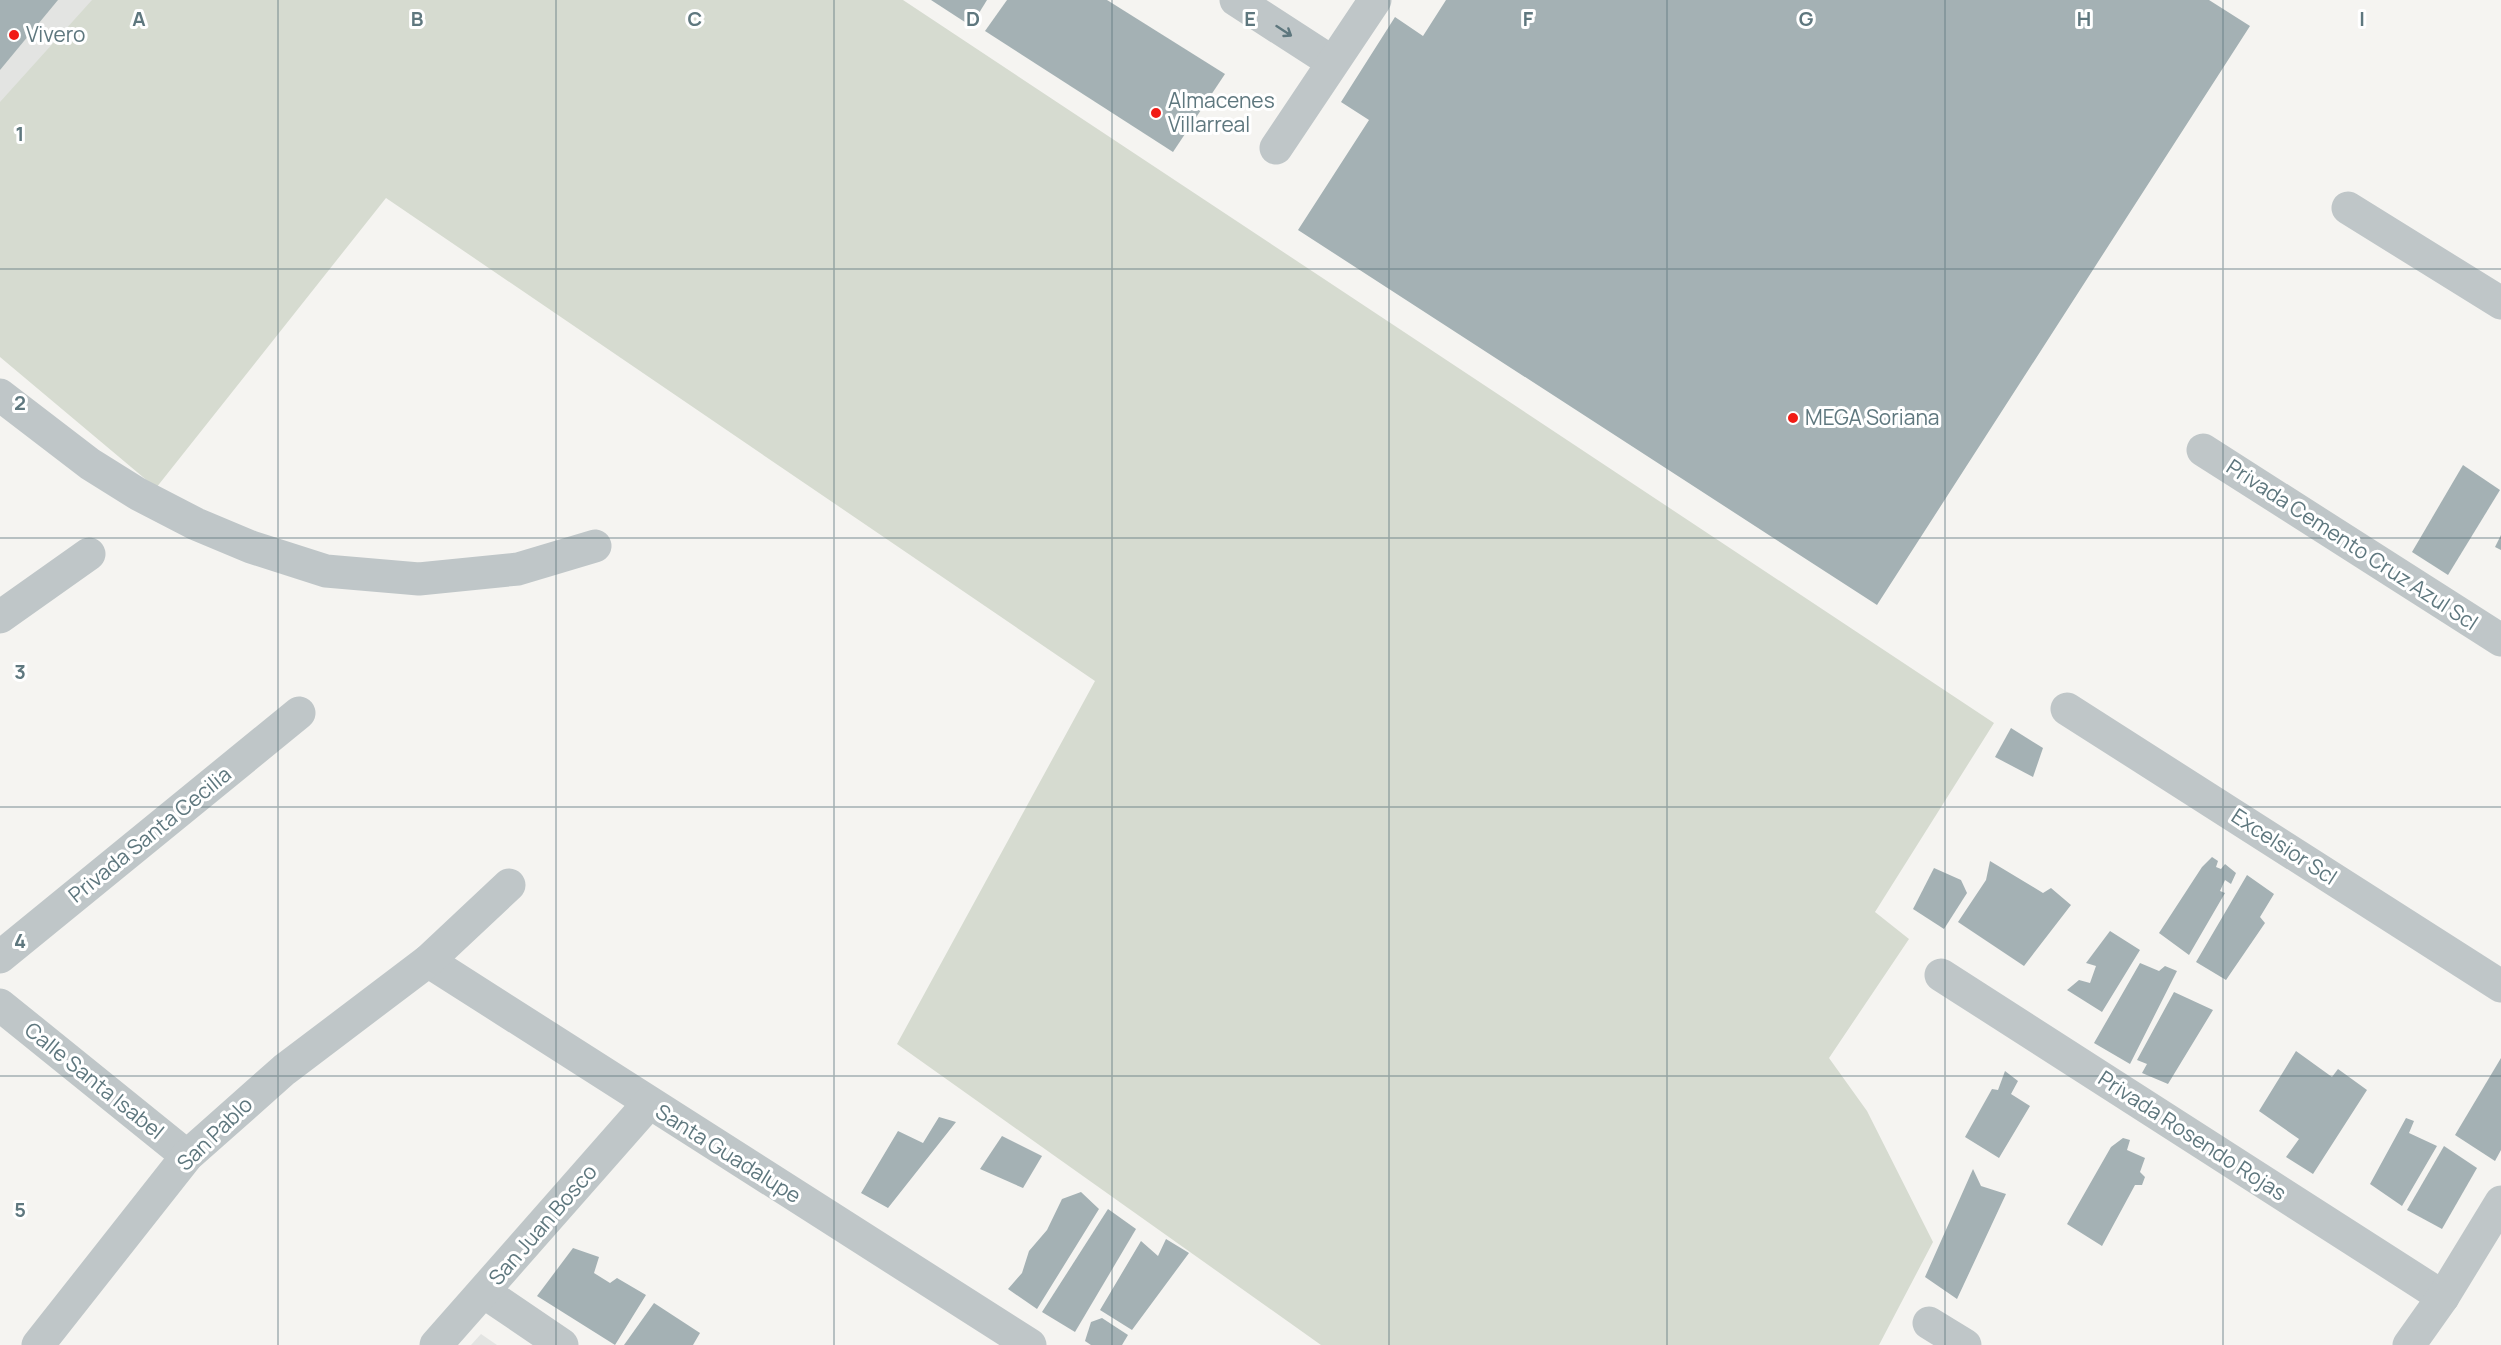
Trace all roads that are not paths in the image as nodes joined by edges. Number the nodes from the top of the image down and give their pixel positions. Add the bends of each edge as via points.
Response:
1 (1236, 0) edge
2 (1376, 0) edge
3 (1332, 62) junction
4 (1276, 148) dead end
5 (2348, 208) dead end
6 (2501, 303) edge
7 (0, 395) edge
8 (2203, 450) dead end
9 (595, 546) dead end
10 (89, 554) dead end
11 (0, 617) edge
12 (2501, 640) edge
13 (2067, 709) dead end
14 (299, 713) dead end
15 (509, 885) dead end
16 (0, 957) edge
17 (428, 961) junction
18 (1941, 975) dead end
19 (2501, 986) edge
20 (0, 1005) edge
21 (649, 1103) junction
22 (187, 1156) junction
23 (2501, 1202) edge
24 (484, 1292) junction
25 (2443, 1298) junction
26 (1929, 1323) dead end
27 (38, 1345) edge
28 (436, 1345) edge
29 (562, 1345) edge
30 (1030, 1345) edge
31 (1965, 1345) edge
32 (2409, 1345) edge

1 -> 3 street
2 - 3 street
3 - 4 street
5 - 6 street
7 - 9 street via 90,464 138,494 251,548 326,571 419,579 518,569
8 - 12 street, Privada Cemento Cruz Azul Scl
10 - 11 street
13 - 19 street, Excelsior Scl
14 - 16 street, Privada Santa Cecilia
15 - 17 street, San Pablo
17 - 21 street, Santa Guadalupe
17 - 22 street, San Pablo via 284,1070
18 - 25 street, Privada Rosendo Rojas
20 - 22 street, Calle Santa Isabel
21 - 24 street, San Juan Bosco
21 - 30 street, Santa Guadalupe
22 - 27 street, San Pablo
23 - 25 street
24 - 28 street, San Juan Bosco
24 - 29 street
25 - 32 street
26 - 31 street

